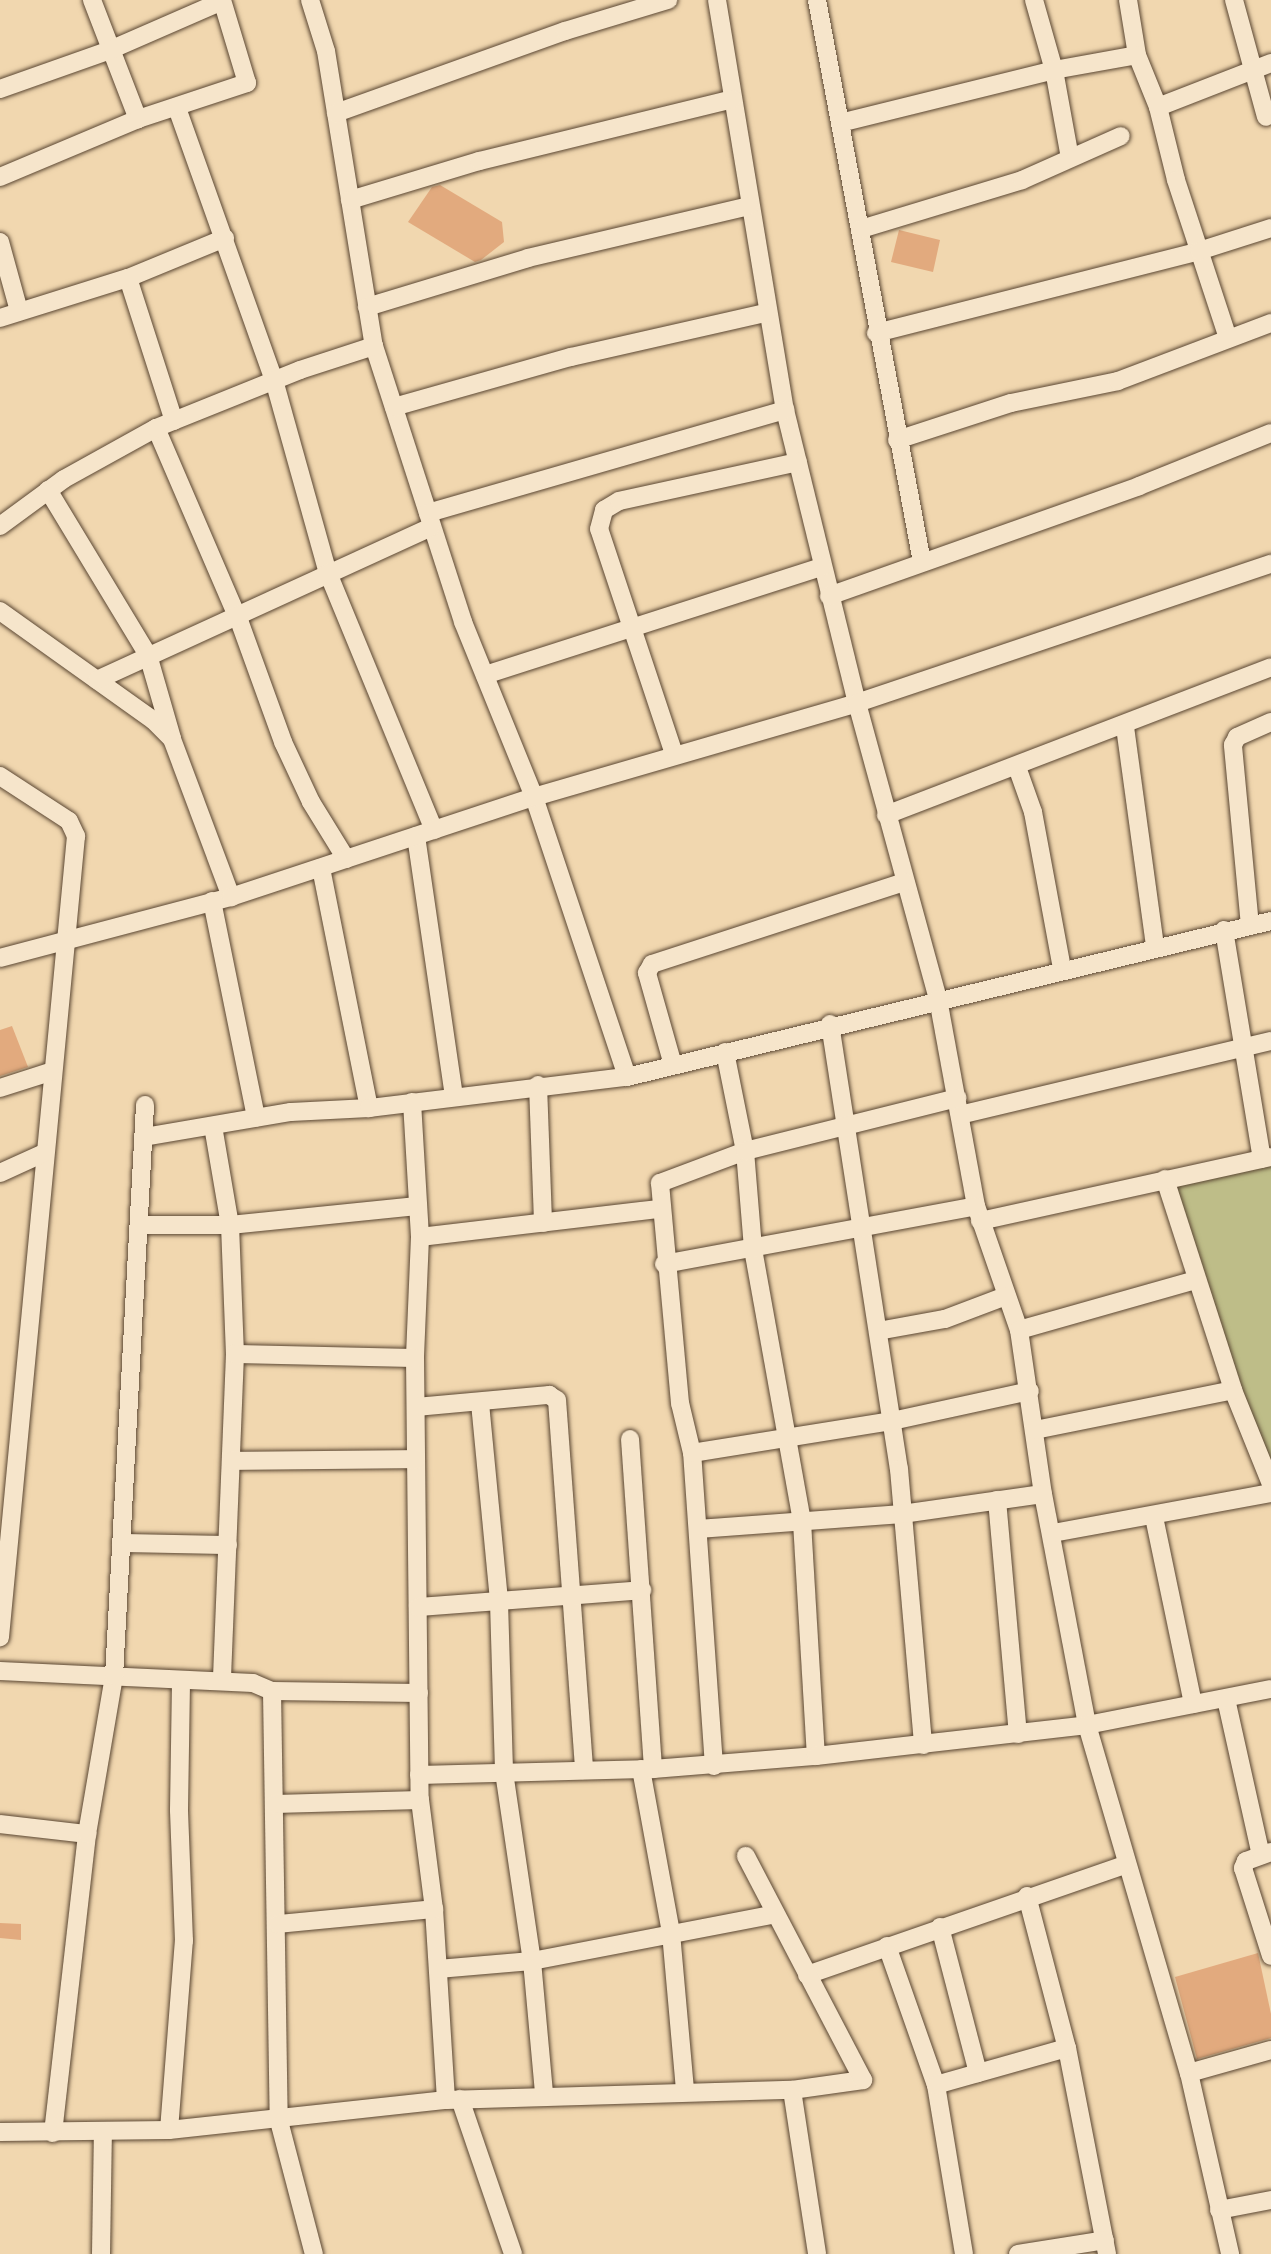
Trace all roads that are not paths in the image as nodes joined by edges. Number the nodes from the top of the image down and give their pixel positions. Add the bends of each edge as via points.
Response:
1 (92, 0) edge
2 (310, 0) edge
3 (668, 0) edge
4 (717, 0) edge
5 (817, 0) edge
6 (1034, 0) edge
7 (1128, 0) edge
8 (1234, 0) edge
9 (222, 1) edge
10 (110, 50) junction
11 (1137, 55) junction
12 (1271, 63) edge
13 (1253, 69) junction
14 (1054, 70) junction
15 (0, 89) edge
16 (733, 99) junction
17 (1158, 107) junction
18 (177, 108) junction
19 (336, 113) junction
20 (1266, 117) dead end
21 (138, 119) junction
22 (840, 124) junction
23 (1121, 136) dead end
24 (1070, 158) junction
25 (0, 177) edge
26 (350, 200) junction
27 (749, 206) junction
28 (1271, 228) edge
29 (861, 229) junction
30 (225, 238) junction
31 (0, 242) edge
32 (1199, 251) junction
33 (128, 278) junction
34 (367, 307) junction
35 (19, 311) junction
36 (765, 313) junction
37 (0, 318) edge
38 (1271, 323) edge
39 (876, 333) junction
40 (1228, 338) junction
41 (374, 346) junction
42 (274, 380) junction
43 (394, 407) junction
44 (785, 410) junction
45 (174, 421) junction
46 (156, 428) junction
47 (1271, 433) edge
48 (897, 440) junction
49 (797, 462) junction
50 (48, 490) junction
51 (430, 520) junction
52 (0, 526) edge
53 (922, 562) junction
54 (1271, 564) edge
55 (822, 567) junction
56 (328, 573) junction
57 (829, 596) junction
58 (0, 611) edge
59 (236, 613) junction
60 (631, 628) junction
61 (148, 655) junction
62 (1271, 667) edge
63 (485, 675) junction
64 (97, 680) junction
65 (857, 703) junction
66 (1271, 722) edge
67 (1125, 727) junction
68 (172, 739) junction
69 (674, 754) junction
70 (1017, 767) junction
71 (4, 785) edge
72 (534, 797) junction
73 (886, 815) junction
74 (434, 830) junction
75 (416, 836) junction
76 (346, 859) junction
77 (321, 868) junction
78 (905, 882) junction
79 (231, 897) junction
80 (212, 901) junction
81 (1271, 920) edge
82 (1250, 926) junction
83 (1224, 930) junction
84 (65, 937) junction
85 (1155, 946) junction
86 (0, 958) edge
87 (1062, 969) junction
88 (938, 999) junction
89 (830, 1024) junction
90 (1271, 1041) edge
91 (1241, 1048) junction
92 (725, 1052) junction
93 (673, 1065) junction
94 (51, 1072) junction
95 (627, 1077) junction
96 (538, 1085) junction
97 (0, 1088) edge
98 (454, 1096) junction
99 (412, 1102) junction
100 (145, 1105) dead end
101 (958, 1107) junction
102 (369, 1108) junction
103 (256, 1118) junction
104 (213, 1126) junction
105 (849, 1126) junction
106 (144, 1137) junction
107 (745, 1151) junction
108 (44, 1153) junction
109 (1267, 1158) edge
110 (0, 1173) edge
111 (1165, 1180) junction
112 (417, 1206) junction
113 (659, 1209) junction
114 (978, 1214) junction
115 (543, 1223) junction
116 (139, 1225) junction
117 (230, 1225) junction
118 (863, 1228) junction
119 (420, 1237) junction
120 (753, 1249) junction
121 (664, 1264) junction
122 (1196, 1280) junction
123 (1006, 1296) junction
124 (1019, 1330) junction
125 (878, 1331) junction
126 (235, 1354) junction
127 (415, 1358) junction
128 (1233, 1390) junction
129 (1030, 1391) junction
130 (480, 1403) junction
131 (416, 1407) junction
132 (892, 1421) junction
133 (1035, 1430) junction
134 (786, 1437) junction
135 (630, 1439) dead end
136 (692, 1453) junction
137 (416, 1460) junction
138 (232, 1461) junction
139 (1271, 1484) edge
140 (1271, 1493) edge
141 (1043, 1494) junction
142 (997, 1500) junction
143 (902, 1514) junction
144 (1154, 1517) junction
145 (802, 1522) junction
146 (698, 1529) junction
147 (1053, 1533) junction
148 (6, 1535) edge
149 (121, 1543) junction
150 (229, 1545) junction
151 (642, 1590) junction
152 (569, 1597) junction
153 (499, 1602) junction
154 (418, 1607) junction
155 (0, 1637) edge
156 (0, 1671) edge
157 (114, 1676) junction
158 (222, 1680) junction
159 (181, 1682) junction
160 (1271, 1689) edge
161 (272, 1691) junction
162 (419, 1693) junction
163 (1226, 1699) junction
164 (1193, 1704) junction
165 (1087, 1725) junction
166 (1018, 1734) junction
167 (923, 1745) junction
168 (816, 1756) junction
169 (714, 1766) junction
170 (647, 1769) junction
171 (584, 1770) junction
172 (504, 1772) junction
173 (419, 1775) junction
174 (420, 1800) junction
175 (275, 1804) junction
176 (0, 1824) edge
177 (87, 1834) junction
178 (1266, 1853) edge
179 (746, 1856) dead end
180 (1124, 1865) junction
181 (1027, 1896) junction
182 (434, 1909) junction
183 (776, 1914) junction
184 (278, 1924) junction
185 (940, 1927) junction
186 (671, 1933) junction
187 (887, 1946) junction
188 (1271, 1956) edge
189 (532, 1961) junction
190 (438, 1969) junction
191 (807, 1975) junction
192 (1067, 2048) junction
193 (1271, 2050) edge
194 (978, 2073) junction
195 (1189, 2073) junction
196 (936, 2085) junction
197 (792, 2090) junction
198 (685, 2091) junction
199 (544, 2094) junction
200 (453, 2100) junction
201 (279, 2121) junction
202 (169, 2130) junction
203 (0, 2132) edge
204 (103, 2132) junction
205 (52, 2133) junction
206 (1271, 2200) edge
207 (1220, 2210) junction
208 (1106, 2247) edge
209 (101, 2254) edge
210 (314, 2254) edge
211 (513, 2254) edge
212 (817, 2254) edge
213 (964, 2254) edge
214 (1018, 2254) edge
215 (1230, 2254) edge

1 - 10 street
2 - 19 street via 326,51
3 - 19 street via 565,31
4 - 16 street
5 - 22 street
6 - 14 street
7 - 11 street
8 - 13 street
9 - 10 street
9 - 18 street via 247,83
10 - 15 street
10 - 21 street
11 - 14 street
11 - 17 street
12 - 13 street
13 - 17 street
13 - 20 street
14 - 22 street
14 - 24 street
16 - 26 street via 479,161
16 - 27 street
17 - 32 street
18 - 21 street
18 - 30 street
19 - 26 street
21 - 25 street
22 - 29 street
23 - 24 street
24 - 29 street via 1022,180
26 - 34 street
27 - 34 street via 528,258
27 - 36 street
28 - 32 street
29 - 39 street
30 - 33 street
30 - 42 street
31 - 35 street
32 - 39 street
32 - 40 street
33 - 35 street
33 - 45 street
34 - 41 street
35 - 37 street
36 - 43 street via 571,357
36 - 44 street
38 - 40 street
39 - 48 street
40 - 48 street via 1118,381 1012,403
41 - 42 street
41 - 43 street
42 - 45 street
42 - 56 street
43 - 51 street
44 - 49 street
44 - 51 street via 649,445
45 - 46 street
46 - 50 street
46 - 59 street
47 - 53 street via 1139,486
48 - 53 street
49 - 55 street
49 - 60 street via 620,501 604,510 599,529
50 - 52 street
50 - 61 street
51 - 56 street
51 - 63 street
53 - 57 street
54 - 65 street
55 - 57 street
55 - 60 street
56 - 59 street
56 - 74 street
57 - 65 street
58 - 64 street
59 - 61 street
59 - 76 street via 289,755
60 - 63 street
60 - 69 street
61 - 64 street
61 - 68 street
62 - 67 street
63 - 72 street
64 - 68 street
65 - 69 street
65 - 73 street
66 - 82 street via 1237,737 1233,745
67 - 70 street
67 - 85 street
68 - 79 street
69 - 72 street
70 - 73 street
70 - 87 street via 1033,812
71 - 84 street via 69,821 76,836
72 - 74 street
72 - 95 street
73 - 78 street
74 - 75 street
75 - 76 street
75 - 98 street
76 - 77 street
77 - 79 street
77 - 102 street
78 - 88 street
78 - 93 street via 652,964 647,973
79 - 80 street
80 - 84 street
80 - 103 street
81 - 82 street
82 - 83 street
83 - 85 street
83 - 91 street
84 - 86 street
84 - 94 street
85 - 87 street
87 - 88 street
88 - 89 street
88 - 101 street
89 - 92 street
89 - 105 street
90 - 91 street
91 - 101 street
91 - 109 street
92 - 93 street
92 - 107 street
93 - 95 street
94 - 97 street
94 - 108 street
95 - 96 street
96 - 98 street
96 - 115 street
98 - 99 street
99 - 102 street
99 - 112 street
100 - 106 street
101 - 105 street
101 - 114 street
102 - 103 street
103 - 104 street
104 - 106 street
104 - 117 street
105 - 107 street
105 - 118 street
106 - 116 street
107 - 113 street via 663,1179
107 - 120 street
108 - 110 street
108 - 148 street
109 - 111 street
111 - 114 street
111 - 122 street
112 - 117 street
112 - 119 street
113 - 115 street
113 - 121 street
114 - 118 street
114 - 123 street
115 - 119 street
116 - 117 street
116 - 149 street
117 - 126 street
118 - 120 street
118 - 125 street
119 - 127 street
120 - 121 street
120 - 134 street
121 - 136 street via 680,1403
122 - 124 street
122 - 128 street
123 - 124 street
123 - 125 street via 945,1319
124 - 129 street
125 - 132 street
126 - 127 street
126 - 138 street
127 - 131 street
128 - 133 street
128 - 139 street
129 - 132 street
129 - 133 street
130 - 131 street
130 - 152 street via 548,1395 557,1399
130 - 153 street
131 - 137 street
132 - 134 street
132 - 143 street
133 - 141 street
134 - 136 street
134 - 145 street
135 - 151 street
136 - 146 street
137 - 138 street
137 - 154 street
138 - 150 street
140 - 144 street
141 - 142 street
141 - 147 street
142 - 143 street
142 - 166 street
143 - 145 street
143 - 167 street
144 - 147 street
144 - 164 street
145 - 146 street
145 - 168 street
146 - 169 street
147 - 165 street
148 - 155 street
149 - 150 street
149 - 157 street
150 - 158 street
151 - 152 street
151 - 170 street
152 - 153 street
152 - 171 street
153 - 154 street
153 - 172 street
154 - 162 street
156 - 157 street
157 - 159 street
157 - 177 street
158 - 159 street
158 - 161 street via 254,1682
159 - 202 street via 178,1810 184,1941
160 - 163 street
161 - 162 street
161 - 175 street
162 - 173 street
163 - 164 street
163 - 178 street
164 - 165 street
165 - 166 street
165 - 180 street
166 - 167 street
167 - 168 street
168 - 169 street
169 - 170 street
170 - 171 street
170 - 186 street
171 - 172 street
172 - 173 street
172 - 189 street
173 - 174 street
174 - 175 street
174 - 182 street
175 - 184 street
176 - 177 street
177 - 205 street
178 - 188 street via 1246,1861 1243,1868
179 - 183 street
180 - 181 street
180 - 195 street
181 - 185 street
181 - 192 street
182 - 184 street
182 - 190 street
183 - 186 street
183 - 191 street
184 - 201 street
185 - 187 street
185 - 194 street
186 - 189 street
186 - 198 street
187 - 191 street
187 - 196 street
189 - 190 street
189 - 199 street
190 - 200 street
191 - 197 street via 863,2080
192 - 194 street
192 - 208 street
193 - 195 street
194 - 196 street
195 - 207 street
196 - 213 street
197 - 198 street
197 - 212 street
198 - 199 street
199 - 200 street
200 - 201 street
200 - 211 street
201 - 202 street
201 - 210 street
202 - 204 street
203 - 205 street
204 - 205 street
204 - 209 street
206 - 207 street
207 - 215 street
208 - 214 street

